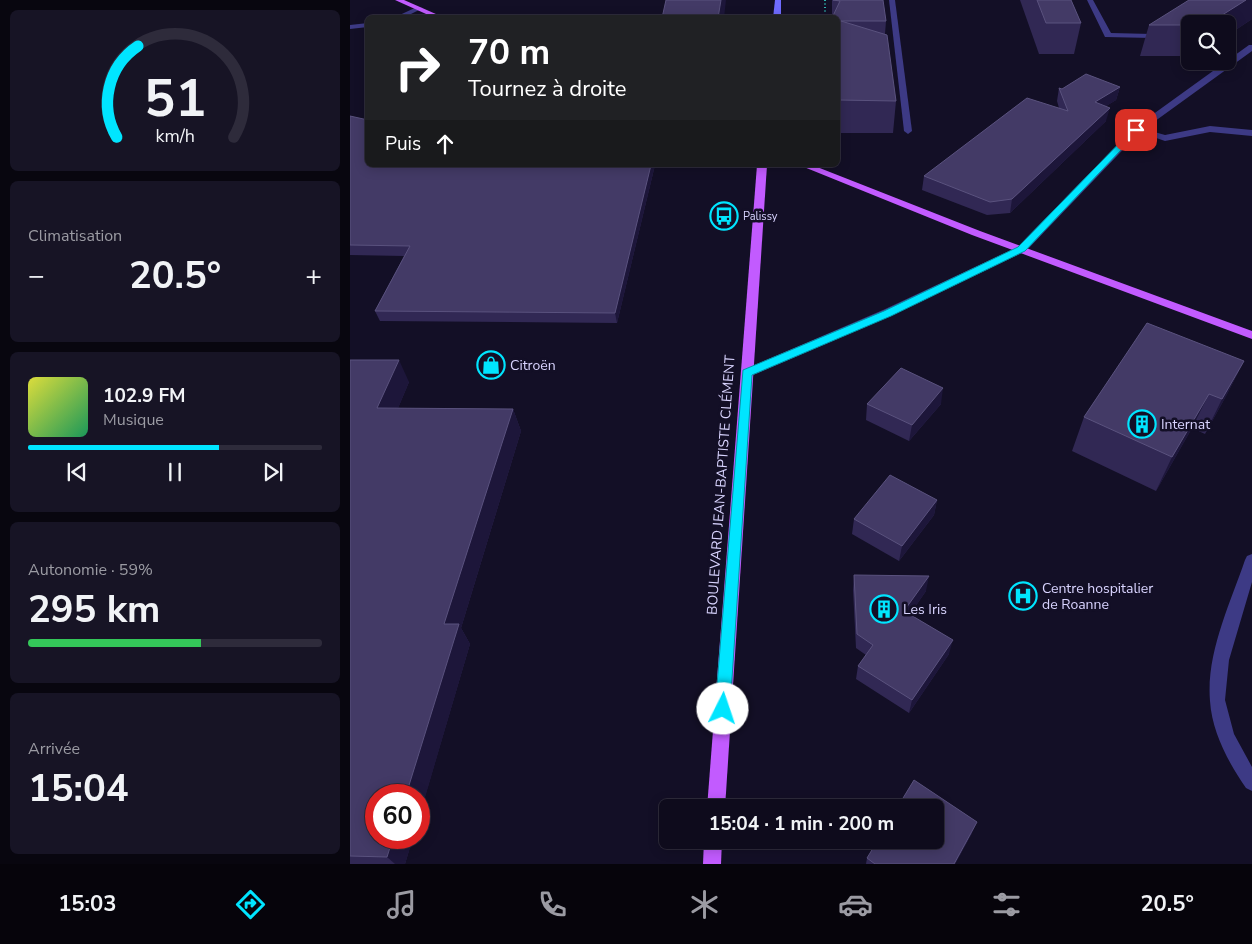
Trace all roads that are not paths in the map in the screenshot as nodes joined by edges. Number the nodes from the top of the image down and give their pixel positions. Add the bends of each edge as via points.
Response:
1 (398, 0) edge
2 (778, 0) edge
3 (892, 0) edge
4 (1090, 0) edge
5 (419, 8) junction
6 (403, 15) edge
7 (435, 15) edge
8 (777, 15) edge
9 (365, 26) edge
10 (1169, 26) edge
11 (350, 27) edge
12 (1252, 48) edge
13 (1136, 130) junction
14 (908, 131) dead end
15 (1252, 133) edge
16 (762, 167) edge
17 (809, 167) edge
18 (1022, 249) junction
19 (1252, 335) edge
20 (747, 373) junction
21 (1252, 560) edge
22 (1252, 782) edge
23 (717, 799) edge
24 (713, 849) edge
25 (712, 864) edge

1 - 5 main road
2 - 8 street
3 - 14 street
4 - 10 street via 1108,35 1153,36
5 - 6 street
5 - 7 main road
9 - 11 street
12 - 13 street
13 - 15 street via 1165,138 1210,130
13 - 18 street
16 - 20 main road, BOULEVARD JEAN-BAPTISTE CLÉMENT
17 - 18 main road
18 - 19 main road
18 - 20 street via 887,313
20 - 23 main road, BOULEVARD JEAN-BAPTISTE CLÉMENT
21 - 22 street via 1218,668 1219,716 1236,758
24 - 25 main road

